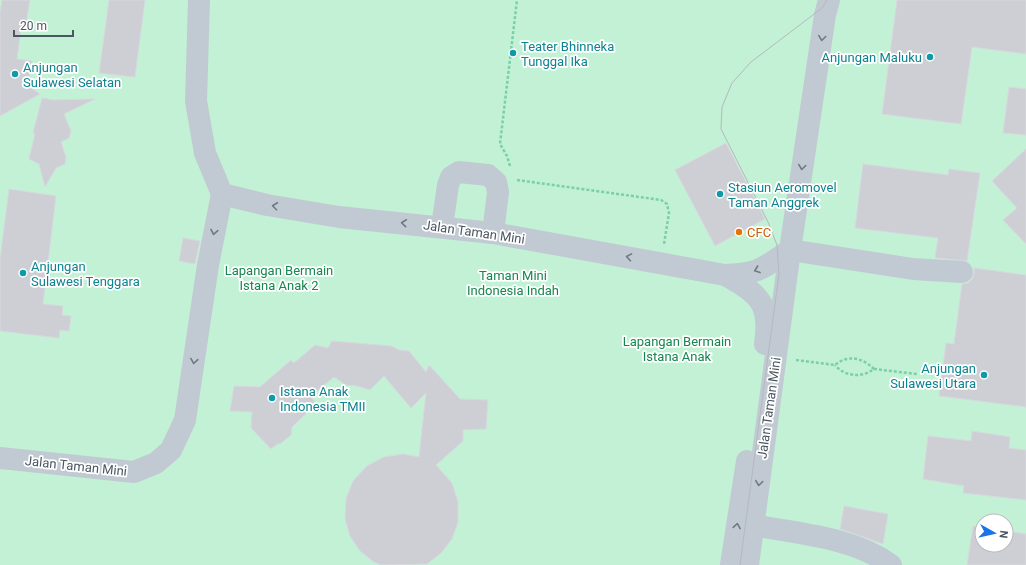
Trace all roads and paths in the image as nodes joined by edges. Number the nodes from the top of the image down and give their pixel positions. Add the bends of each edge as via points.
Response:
1 (199, 0) edge
2 (517, 0) edge
3 (829, 0) edge
4 (510, 171) dead end
5 (516, 180) dead end
6 (222, 194) junction
7 (442, 227) junction
8 (493, 233) junction
9 (790, 250) junction
10 (661, 263) junction
11 (962, 272) dead end
12 (725, 274) junction
13 (776, 358) junction
14 (835, 365) junction
15 (874, 369) junction
16 (917, 374) dead end
17 (0, 458) edge
18 (753, 525) junction
19 (731, 565) edge
20 (748, 565) edge
21 (891, 565) edge

1 - 6 lane via 196,101 205,153
2 - 4 path via 500,144 510,164
3 -> 9 lane, Jalan Taman Mini
5 - 10 path via 661,200 667,204 669,212
7 -> 6 lane, Jalan Taman Mini via 339,217 267,205
6 -> 17 lane, Jalan Taman Mini via 208,265 184,420 171,450 156,463 134,472
7 - 8 lane, Jalan Taman Mini
7 - 8 lane via 448,185 452,177 459,172 488,175 496,182 498,192
10 -> 8 lane, Jalan Taman Mini
9 - 11 lane via 913,269
9 -> 12 lane, Jalan Taman Mini via 766,267 747,274
9 - 13 lane, Jalan Taman Mini
10 - 12 lane, Jalan Taman Mini
19 -> 12 lane, Jalan Taman Mini via 768,324 765,309 758,297
13 - 14 path
13 -> 18 lane, Jalan Taman Mini
14 - 15 path via 847,373 858,376
14 - 15 path via 841,360 859,359
15 - 16 path
18 - 20 lane, Jalan Taman Mini
18 - 21 lane via 856,545

